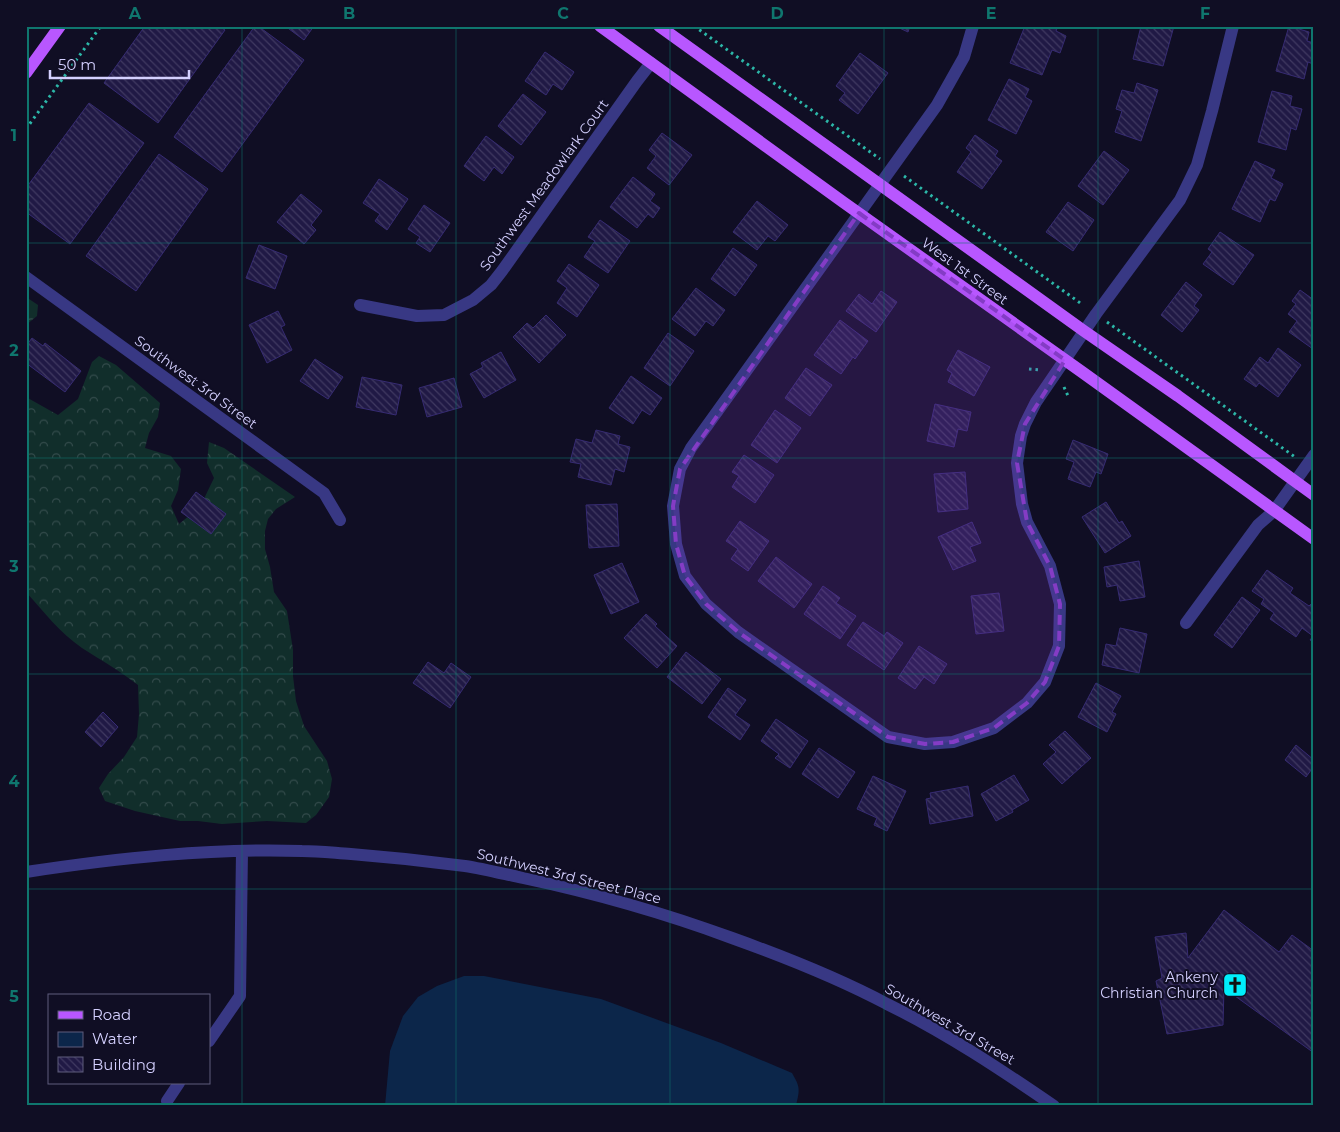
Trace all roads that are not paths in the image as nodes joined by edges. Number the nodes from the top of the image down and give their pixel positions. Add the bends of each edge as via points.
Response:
1 (60, 26) edge
2 (600, 26) edge
3 (660, 26) edge
4 (973, 26) edge
5 (1233, 26) edge
6 (651, 63) junction
7 (26, 73) edge
8 (879, 185) junction
9 (859, 213) junction
10 (26, 277) edge
11 (360, 305) dead end
12 (1084, 331) junction
13 (1065, 360) junction
14 (1310, 460) edge
15 (1295, 482) junction
16 (1314, 495) edge
17 (1274, 510) junction
18 (340, 520) dead end
19 (1314, 539) edge
20 (1186, 623) dead end
21 (242, 851) junction
22 (26, 872) edge
23 (826, 974) joint
24 (210, 1040) edge
25 (179, 1084) edge
26 (167, 1101) dead end
27 (1054, 1106) edge

1 - 7 main road
2 - 6 main road, West 1st Street
3 - 8 main road, West 1st Street
4 - 8 street via 964,57 941,97
5 - 12 street via 1197,165 1180,200
6 - 9 main road, West 1st Street
6 - 11 street, Southwest Meadowlark Court via 502,271 473,300 444,315 417,316
8 - 9 street
8 - 12 main road, West 1st Street
9 - 13 main road, West 1st Street
9 - 13 street via 691,448 680,469 673,506 676,544 685,576 706,604 738,632 888,737 925,744 953,742 994,728 1027,703 1045,682 1059,646 1060,604 1050,566 1026,522 1017,463 1021,436 1036,402
10 - 18 street, Southwest 3rd Street via 324,493
12 - 13 street
12 - 15 main road, West 1st Street
13 - 17 main road, West 1st Street
14 - 15 street
15 - 16 main road, West 1st Street
15 - 17 street
17 - 19 main road, West 1st Street
17 - 20 street via 1258,525
21 - 22 street, Southwest 3rd Street Place via 152,855
21 - 23 street, Southwest 3rd Street Place via 303,851 467,866 618,901 689,922
21 - 24 street via 240,996
23 - 27 street, Southwest 3rd Street via 950,1038
25 - 26 street

